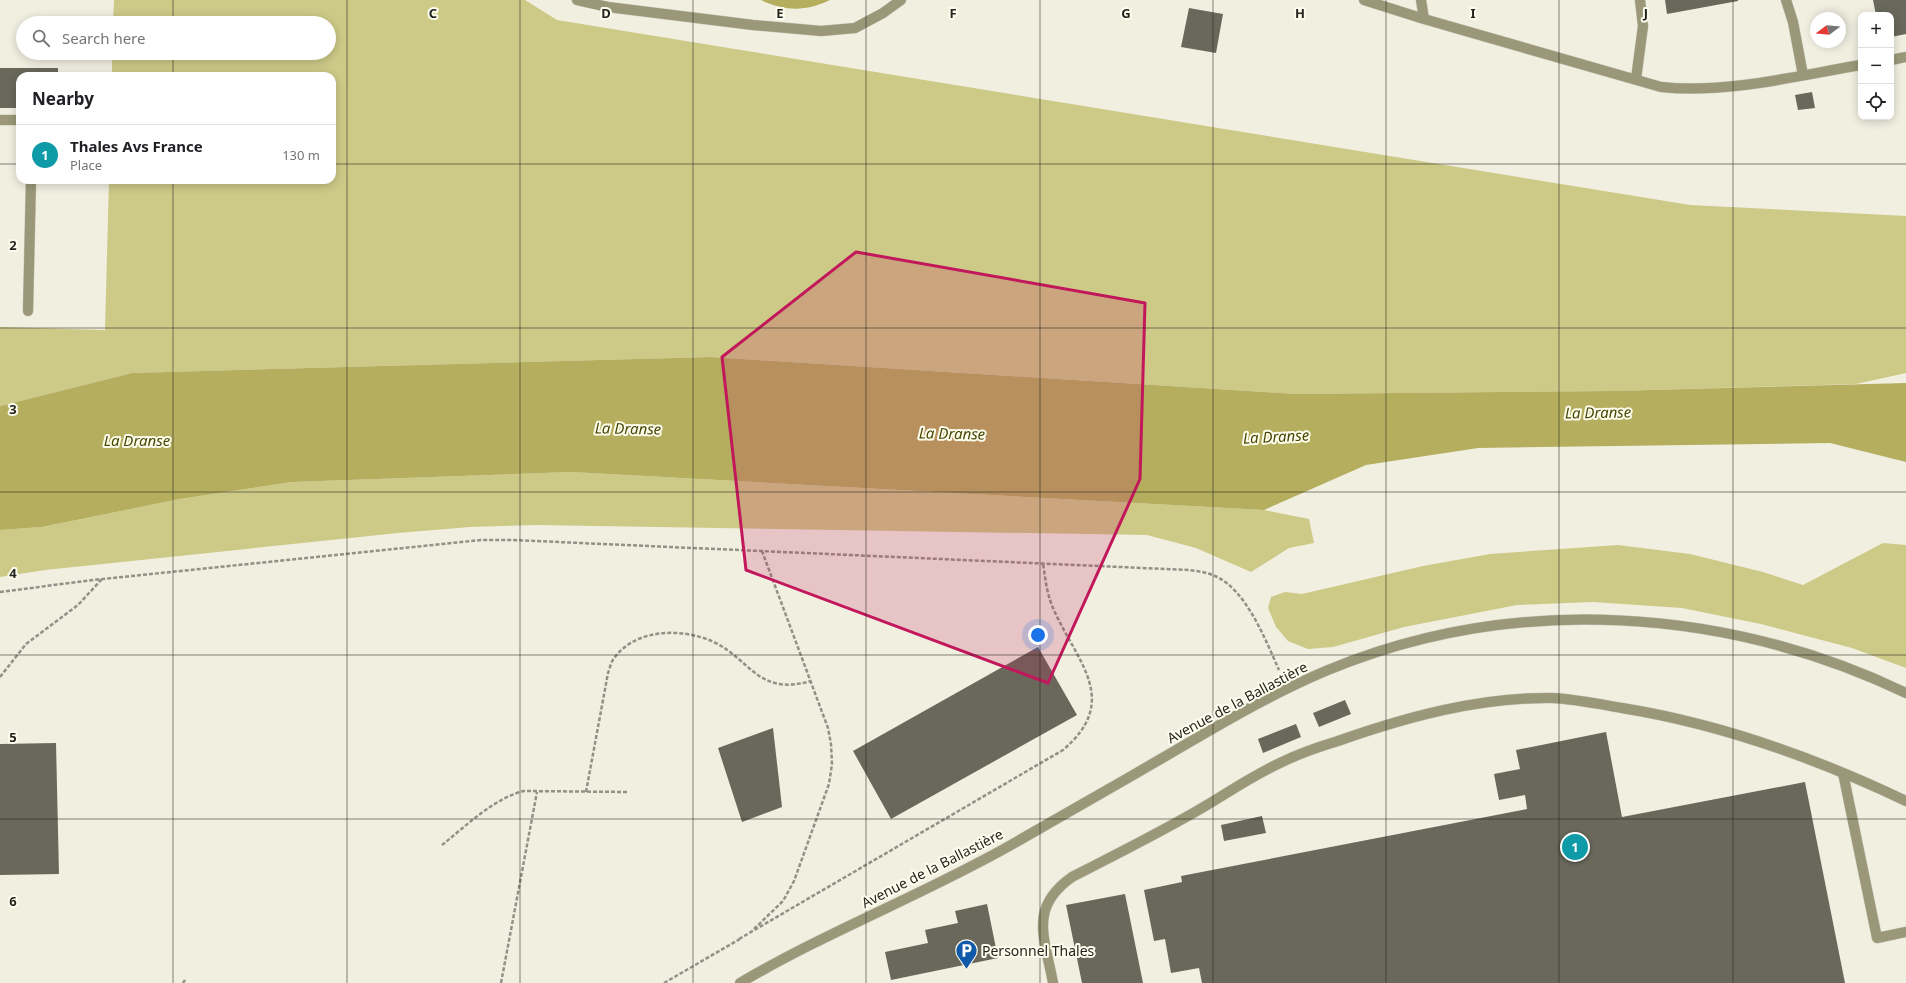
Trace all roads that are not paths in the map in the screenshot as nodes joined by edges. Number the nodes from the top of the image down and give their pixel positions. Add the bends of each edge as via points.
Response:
1 (577, 0) edge
2 (901, 0) edge
3 (1364, 0) edge
4 (1420, 0) edge
5 (1640, 0) edge
6 (1786, 0) edge
7 (1789, 0) edge
8 (1424, 19) junction
9 (1793, 22) junction
10 (1906, 57) edge
11 (1894, 59) edge
12 (1858, 66) edge
13 (1803, 75) junction
14 (1636, 79) junction
15 (0, 120) edge
16 (16, 120) edge
17 (31, 184) edge
18 (28, 311) dead end
19 (1906, 693) edge
20 (1843, 773) junction
21 (1906, 801) edge
22 (1906, 932) edge
23 (740, 983) edge
24 (1053, 983) edge

1 - 2 street via 608,8 821,31 855,28
3 - 8 street
4 - 8 street
5 - 14 street via 1643,26
6 - 9 street
7 - 9 street
8 - 14 street
9 - 13 street
10 - 11 street
12 - 13 street
13 - 14 street via 1731,87 1684,90 1660,87
15 - 16 street
17 - 18 street
19 - 23 street, Avenue de la Ballastière via 1822,658 1771,643 1689,626 1643,621 1551,620 1506,624 1423,639 1372,654 1286,688 961,873 855,922
20 - 21 street
20 - 22 street via 1877,938
20 - 24 street via 1723,730 1643,711 1572,700 1496,700 1400,721 1281,762 1196,812 1072,877 1048,902 1043,914

